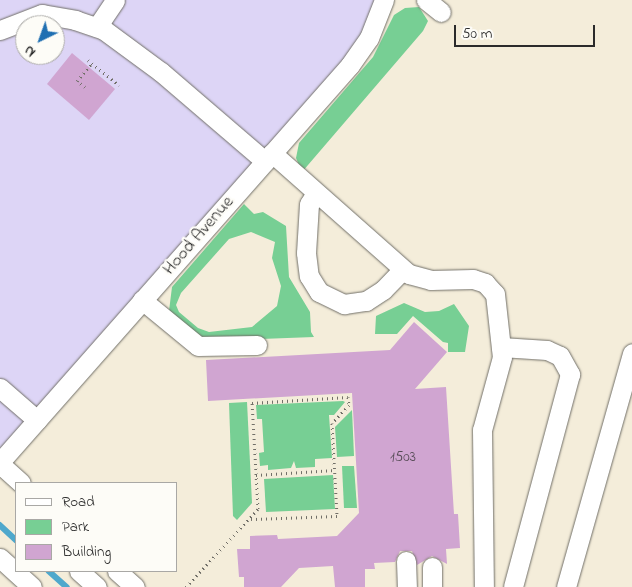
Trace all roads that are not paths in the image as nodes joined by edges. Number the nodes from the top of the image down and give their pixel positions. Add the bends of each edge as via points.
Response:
1 (115, 0) edge
2 (384, 0) edge
3 (426, 0) edge
4 (43, 7) edge
5 (441, 12) dead end
6 (97, 27) junction
7 (0, 30) edge
8 (269, 157) junction
9 (316, 193) junction
10 (402, 270) junction
11 (142, 300) junction
12 (257, 345) dead end
13 (502, 347) junction
14 (632, 354) edge
15 (0, 388) edge
16 (37, 420) junction
17 (0, 463) edge
18 (20, 482) edge
19 (0, 558) edge
20 (406, 562) dead end
21 (432, 567) dead end
22 (15, 572) edge
23 (15, 572) edge
24 (80, 572) edge
25 (118, 572) edge
26 (32, 587) edge
27 (97, 587) edge
28 (135, 587) edge
29 (407, 587) edge
30 (432, 587) edge
31 (484, 587) edge
32 (513, 587) edge
33 (566, 587) edge

1 - 6 street
2 - 8 street, Hood Avenue via 361,52
3 - 5 street
4 - 6 street
4 - 7 street
6 - 8 street via 130,47
8 - 9 street
8 - 11 street, Hood Avenue
9 - 10 street
9 - 10 street via 309,204 306,253 309,276 319,292 344,304 366,301 383,290
10 - 13 street via 424,279 473,279 485,283 495,294 498,304
11 - 12 street via 198,346
11 - 16 street, Hood Avenue
13 - 31 street via 500,368 482,430 480,452
13 - 32 street via 547,350 560,356 570,374
14 - 33 street
15 - 16 street
16 - 17 street, Hood Avenue
17 - 18 street
19 - 22 street
20 - 29 street
21 - 30 street
23 - 26 street
24 - 27 street
25 - 28 street

